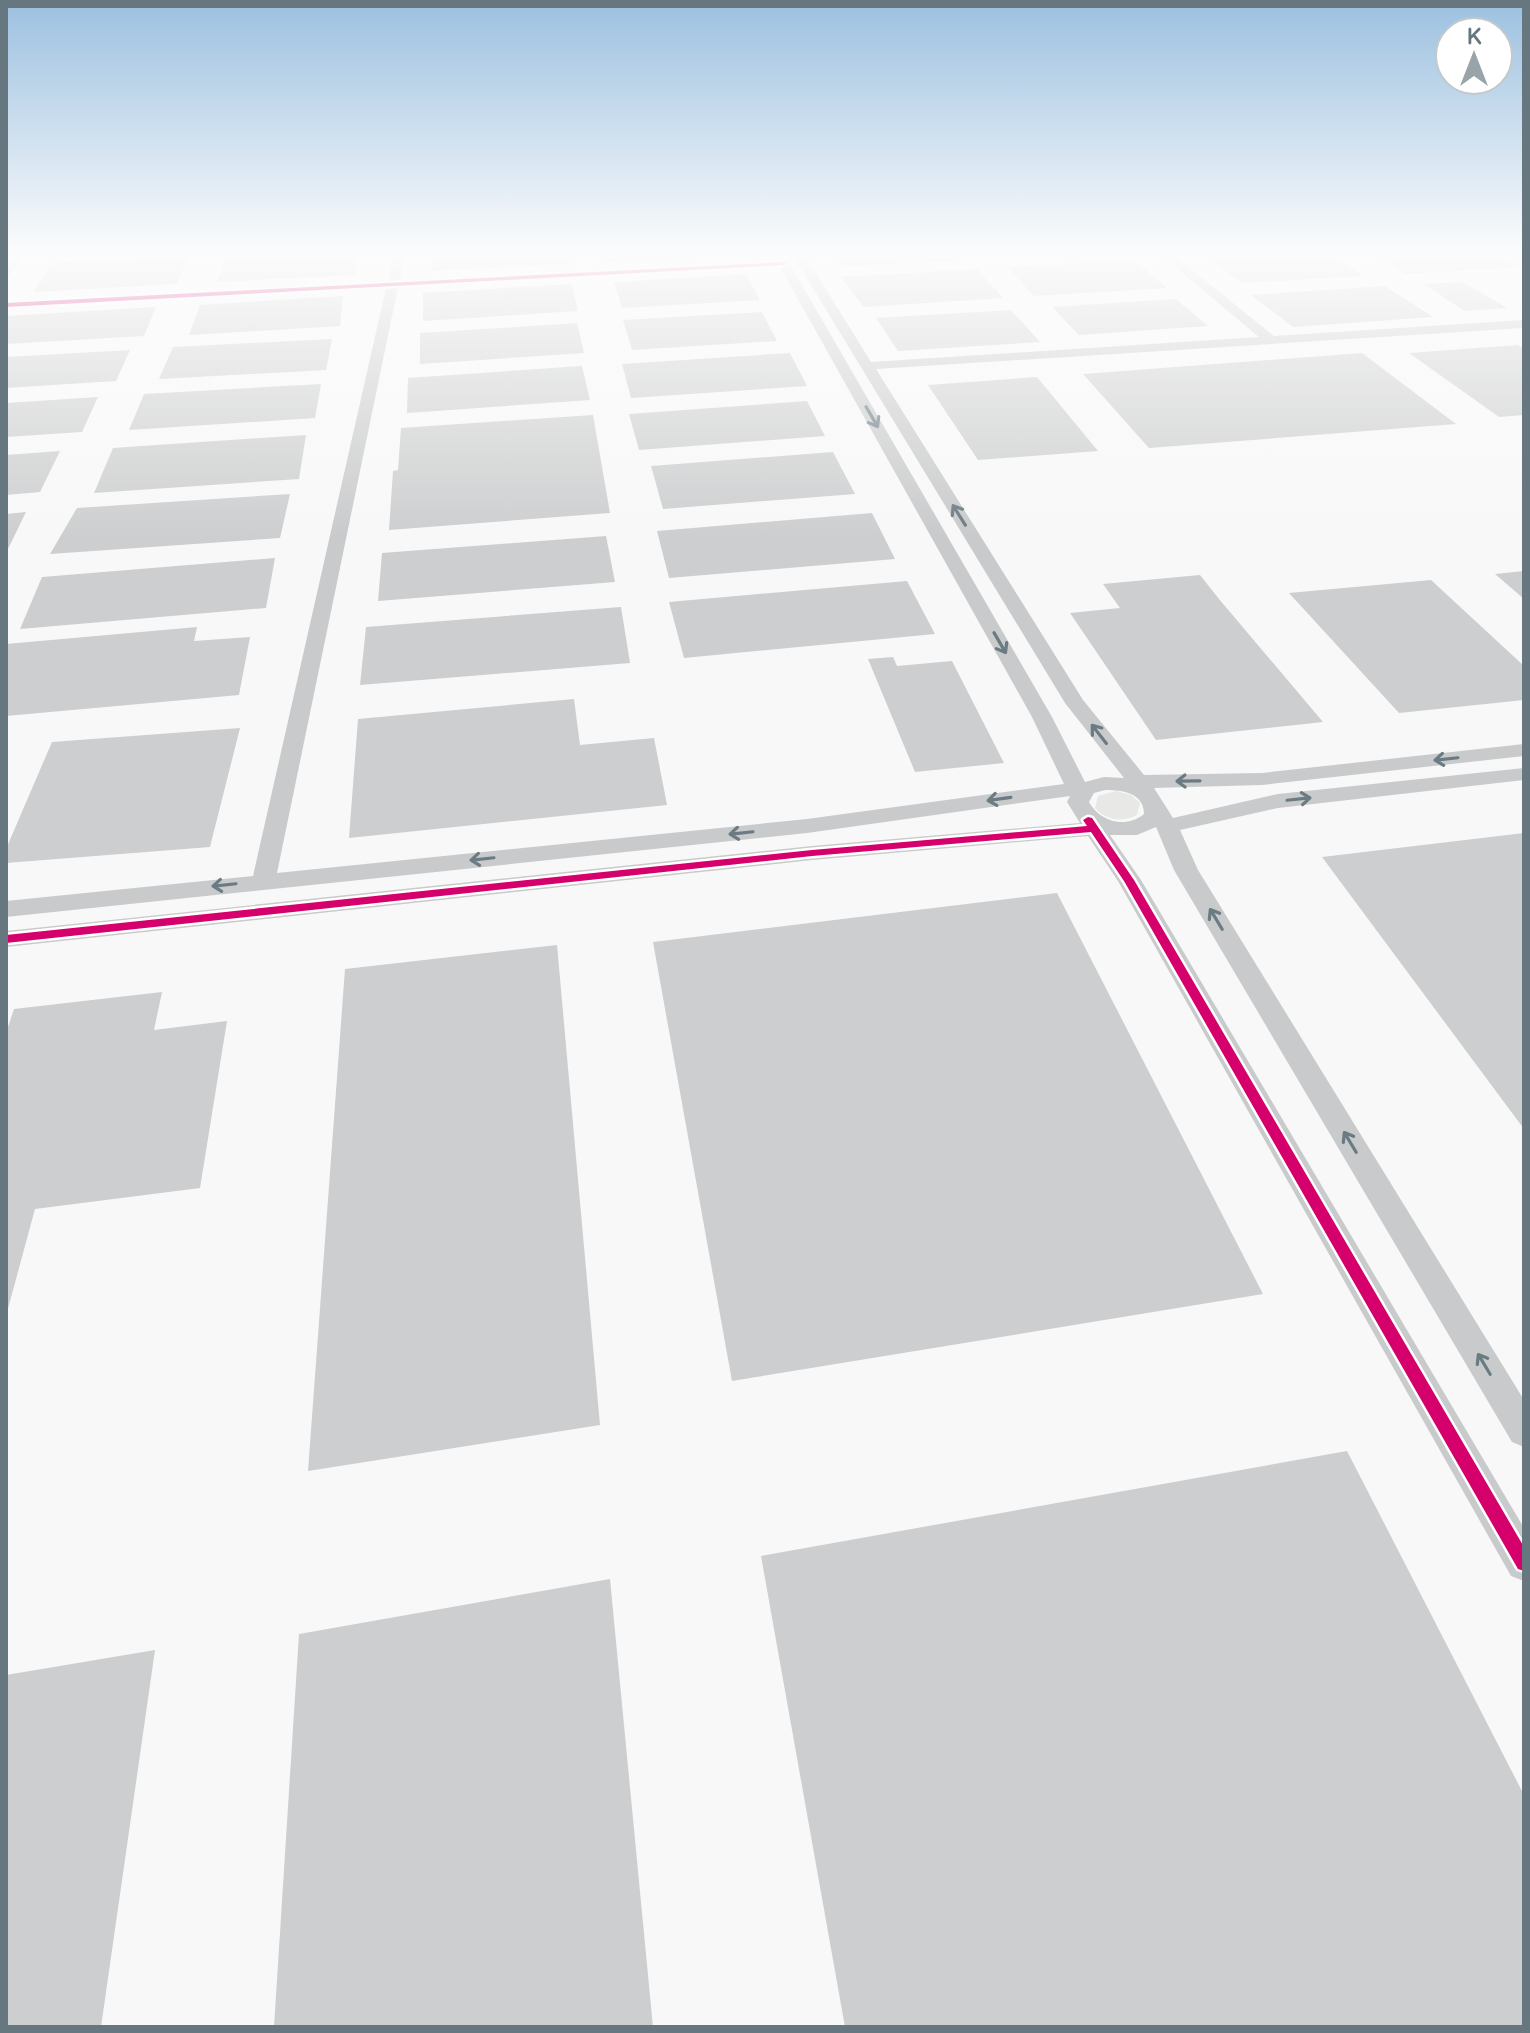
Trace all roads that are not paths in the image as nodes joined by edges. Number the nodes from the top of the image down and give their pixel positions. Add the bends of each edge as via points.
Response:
1 (379, 347) edge
2 (836, 347) edge
3 (853, 347) edge
4 (1164, 347) edge
5 (867, 366) junction
6 (1524, 750) edge
7 (1524, 774) edge
8 (1152, 803) junction
9 (1084, 807) junction
10 (264, 881) junction
11 (6, 909) edge
12 (6, 939) edge
13 (1524, 1431) edge
14 (1524, 1563) edge

1 - 10 street
2 -> 9 street via 1042,717
3 - 5 street
4 - 5 street
8 -> 5 street via 1075,703
6 -> 8 street via 1262,779
8 -> 7 street via 1278,801
8 - 9 street via 1128,785 1104,783 1085,789
8 - 9 street via 1150,822 1131,829 1107,826
13 -> 8 street via 1186,870
9 -> 10 street via 807,826
9 - 12 street via 812,853
9 - 14 street
10 -> 11 street

